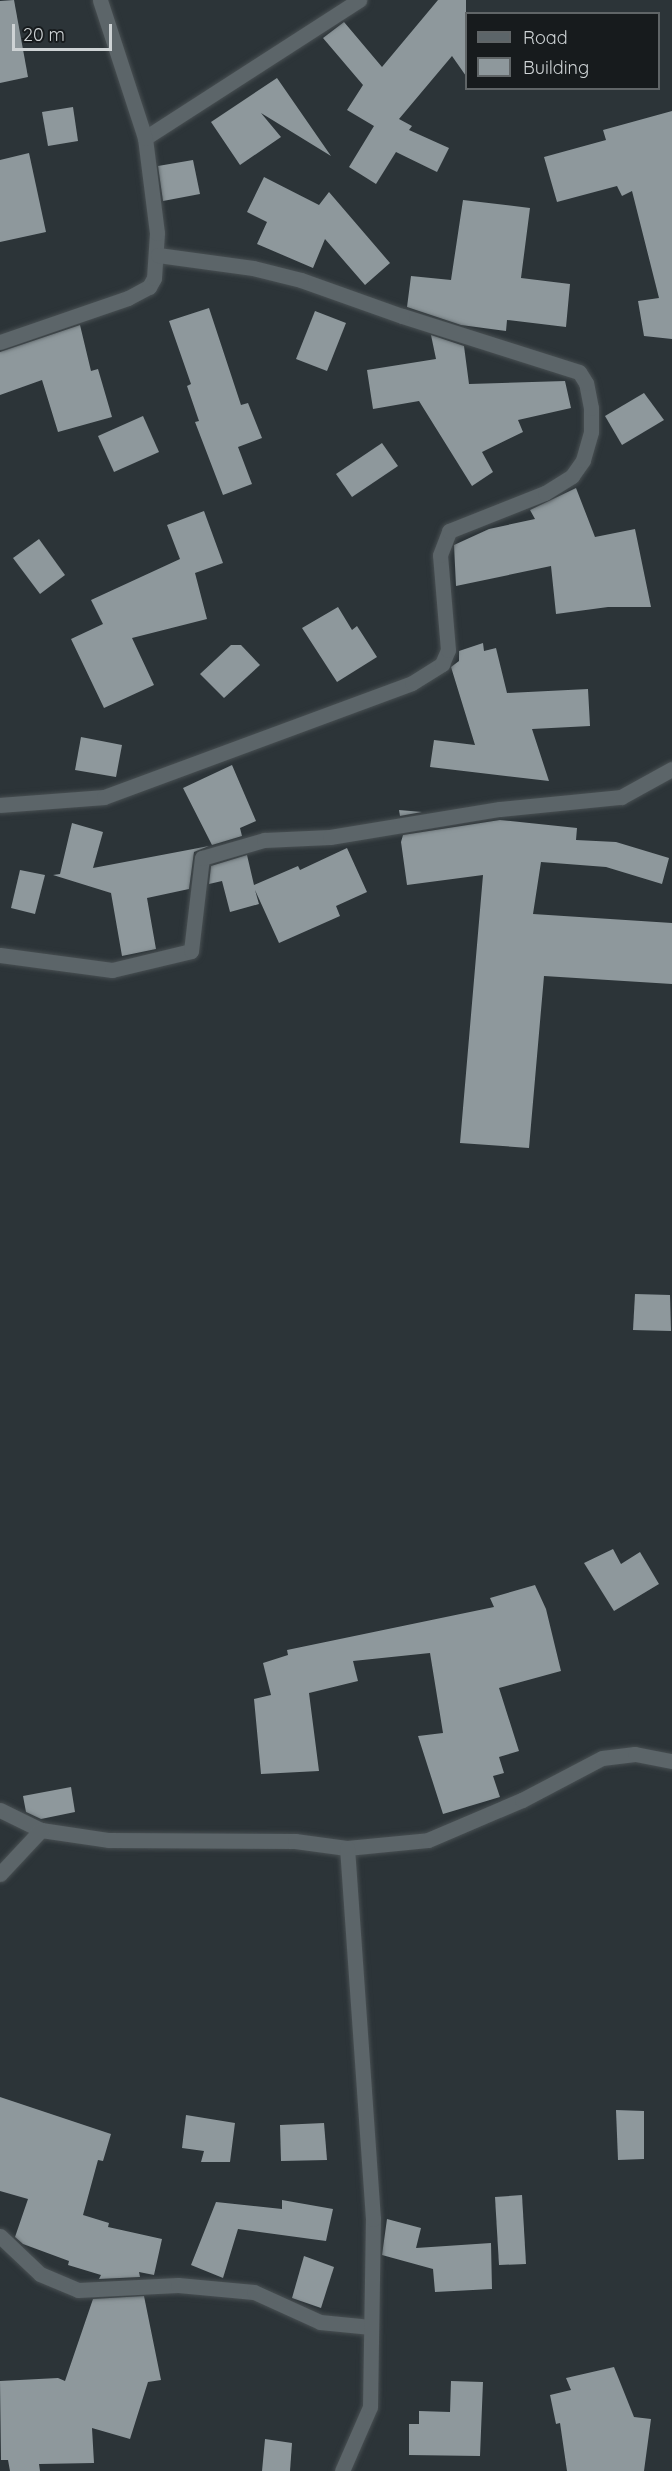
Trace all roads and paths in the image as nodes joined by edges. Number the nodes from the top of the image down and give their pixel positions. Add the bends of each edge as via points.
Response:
1 (100, 0) edge
2 (359, 0) edge
3 (145, 138) junction
4 (158, 255) junction
5 (0, 342) edge
6 (672, 769) edge
7 (0, 805) edge
8 (0, 955) edge
9 (672, 1761) edge
10 (0, 1810) edge
11 (41, 1830) junction
12 (347, 1848) junction
13 (0, 1874) edge
14 (0, 2236) edge
15 (371, 2327) junction
16 (342, 2471) edge

1 - 3 street
2 - 3 street
3 - 4 street
4 - 5 street via 149,287
4 - 7 street via 253,268 301,280 579,372 586,383 591,408 591,432 583,460 572,476 545,493 449,531 440,555 448,650 442,664 412,683 104,797
6 - 8 street via 621,797 500,809 330,837 264,840 202,858 191,951 112,970
9 - 12 street via 635,1755 602,1758 522,1800 428,1840
10 - 11 street
11 - 12 street via 109,1840 295,1841
11 - 13 street
12 - 15 street via 373,2219
14 - 15 street via 40,2274 78,2290 178,2285 254,2292 320,2322
15 - 16 street via 370,2408

